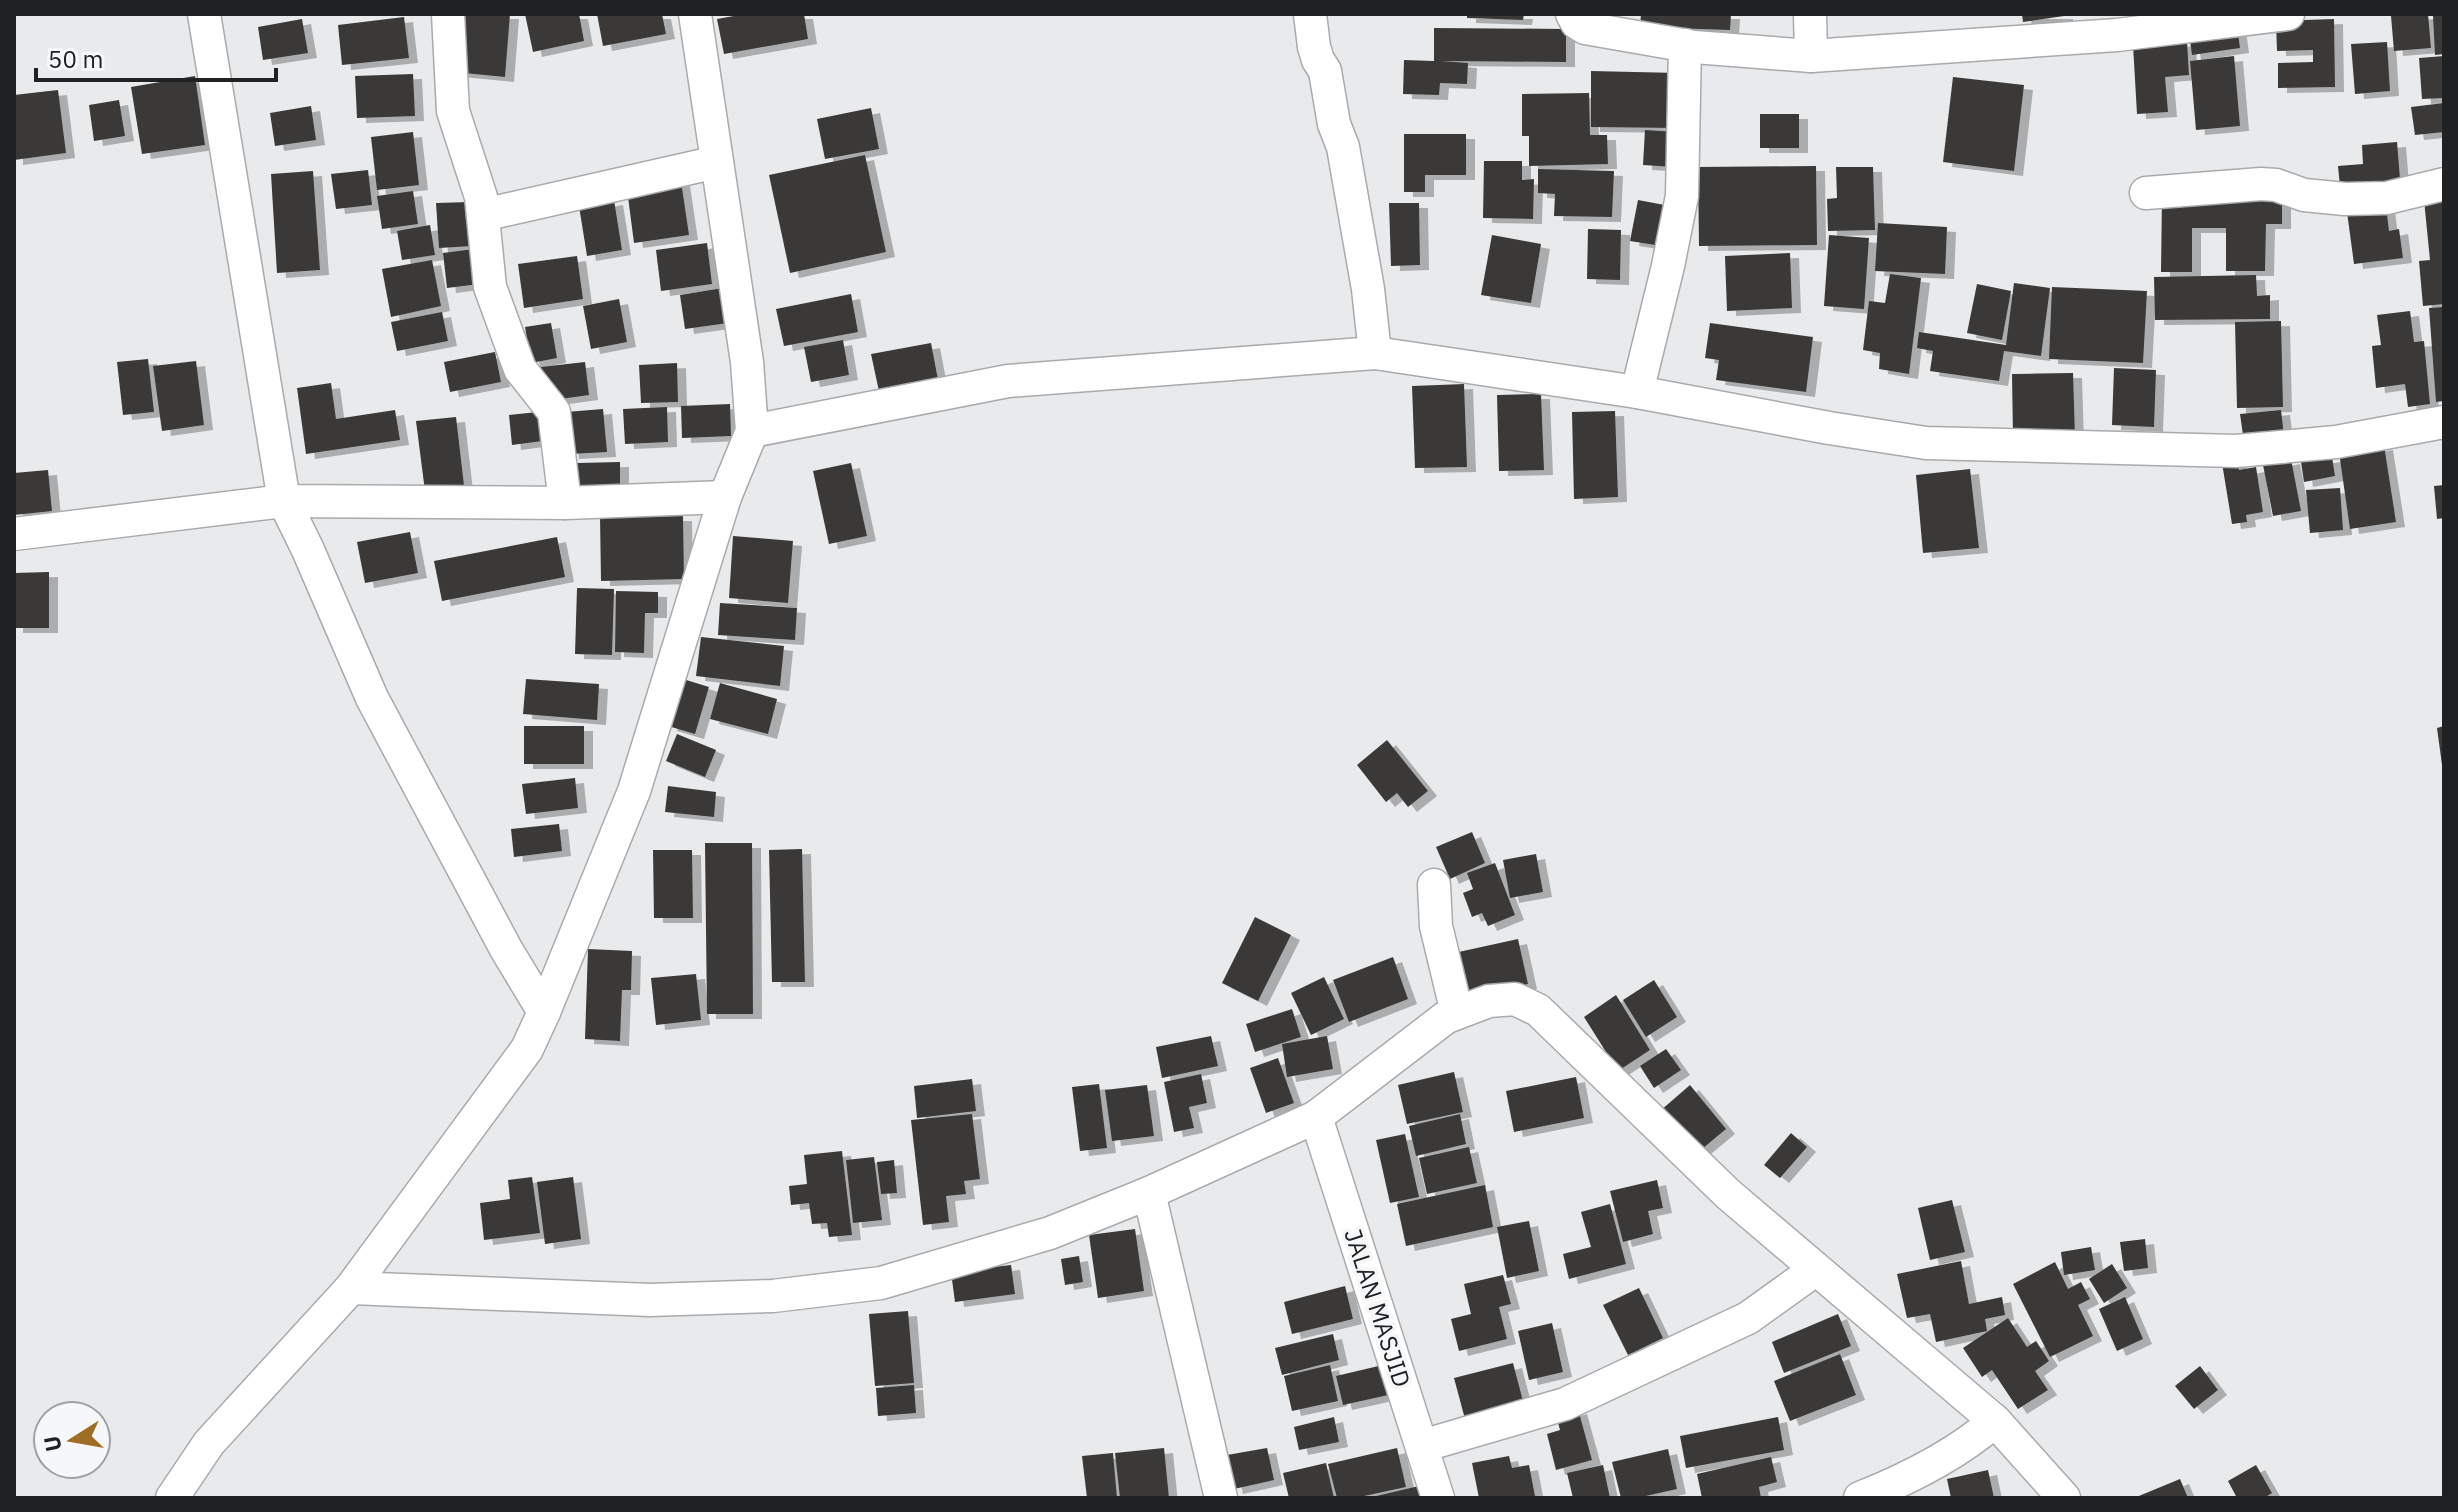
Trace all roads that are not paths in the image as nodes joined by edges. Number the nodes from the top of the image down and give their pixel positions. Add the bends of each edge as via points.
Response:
1 (204, 14) edge
2 (448, 14) edge
3 (695, 14) edge
4 (1310, 14) edge
5 (1572, 14) edge
6 (1810, 14) edge
7 (2288, 14) edge
8 (2116, 24) edge
9 (1685, 45) junction
10 (1811, 56) junction
11 (717, 162) junction
12 (2444, 184) edge
13 (2146, 193) dead end
14 (483, 215) junction
15 (1375, 353) junction
16 (1637, 392) junction
17 (2444, 422) edge
18 (752, 431) junction
19 (725, 497) junction
20 (284, 501) junction
21 (565, 503) junction
22 (14, 534) edge
23 (1434, 885) dead end
24 (544, 1012) junction
25 (1457, 1013) junction
26 (1316, 1117) junction
27 (1149, 1193) junction
28 (1815, 1270) junction
29 (351, 1288) junction
30 (1995, 1421) junction
31 (1422, 1446) junction
32 (172, 1498) edge
33 (1221, 1498) edge
34 (1438, 1498) edge
35 (1860, 1498) edge
36 (2064, 1498) edge

1 - 20 street
2 - 14 street via 453,111
3 - 11 street
4 - 15 street via 1314,47 1343,147
5 - 9 street via 1585,28
6 - 10 street
7 - 8 street
8 - 10 street
9 - 10 street
9 - 16 street via 1682,196
11 - 14 street
11 - 18 street
12 - 13 street via 2387,198 2304,195 2261,184
14 - 21 street via 490,287 520,369 554,412
15 - 16 street
15 - 18 street via 1008,381
16 - 17 street via 1829,428 1971,445 2236,451 2336,442
18 - 19 street
19 - 21 street
19 - 24 street via 634,791
20 - 21 street
20 - 22 street
20 - 24 street via 372,698
23 - 25 street via 1436,926
24 - 29 street via 527,1049
25 - 26 street
25 - 28 street via 1489,1001 1515,999 1538,1010 1728,1194
26 - 27 street
26 - 31 street, JALAN MASJID
27 - 29 street via 1050,1233 881,1283 789,1295 650,1300
27 - 33 street
28 - 30 street
28 - 31 street via 1748,1318 1565,1404
29 - 32 street via 209,1443
30 - 35 street via 1968,1444
30 - 36 street
31 - 34 street, JALAN MASJID

